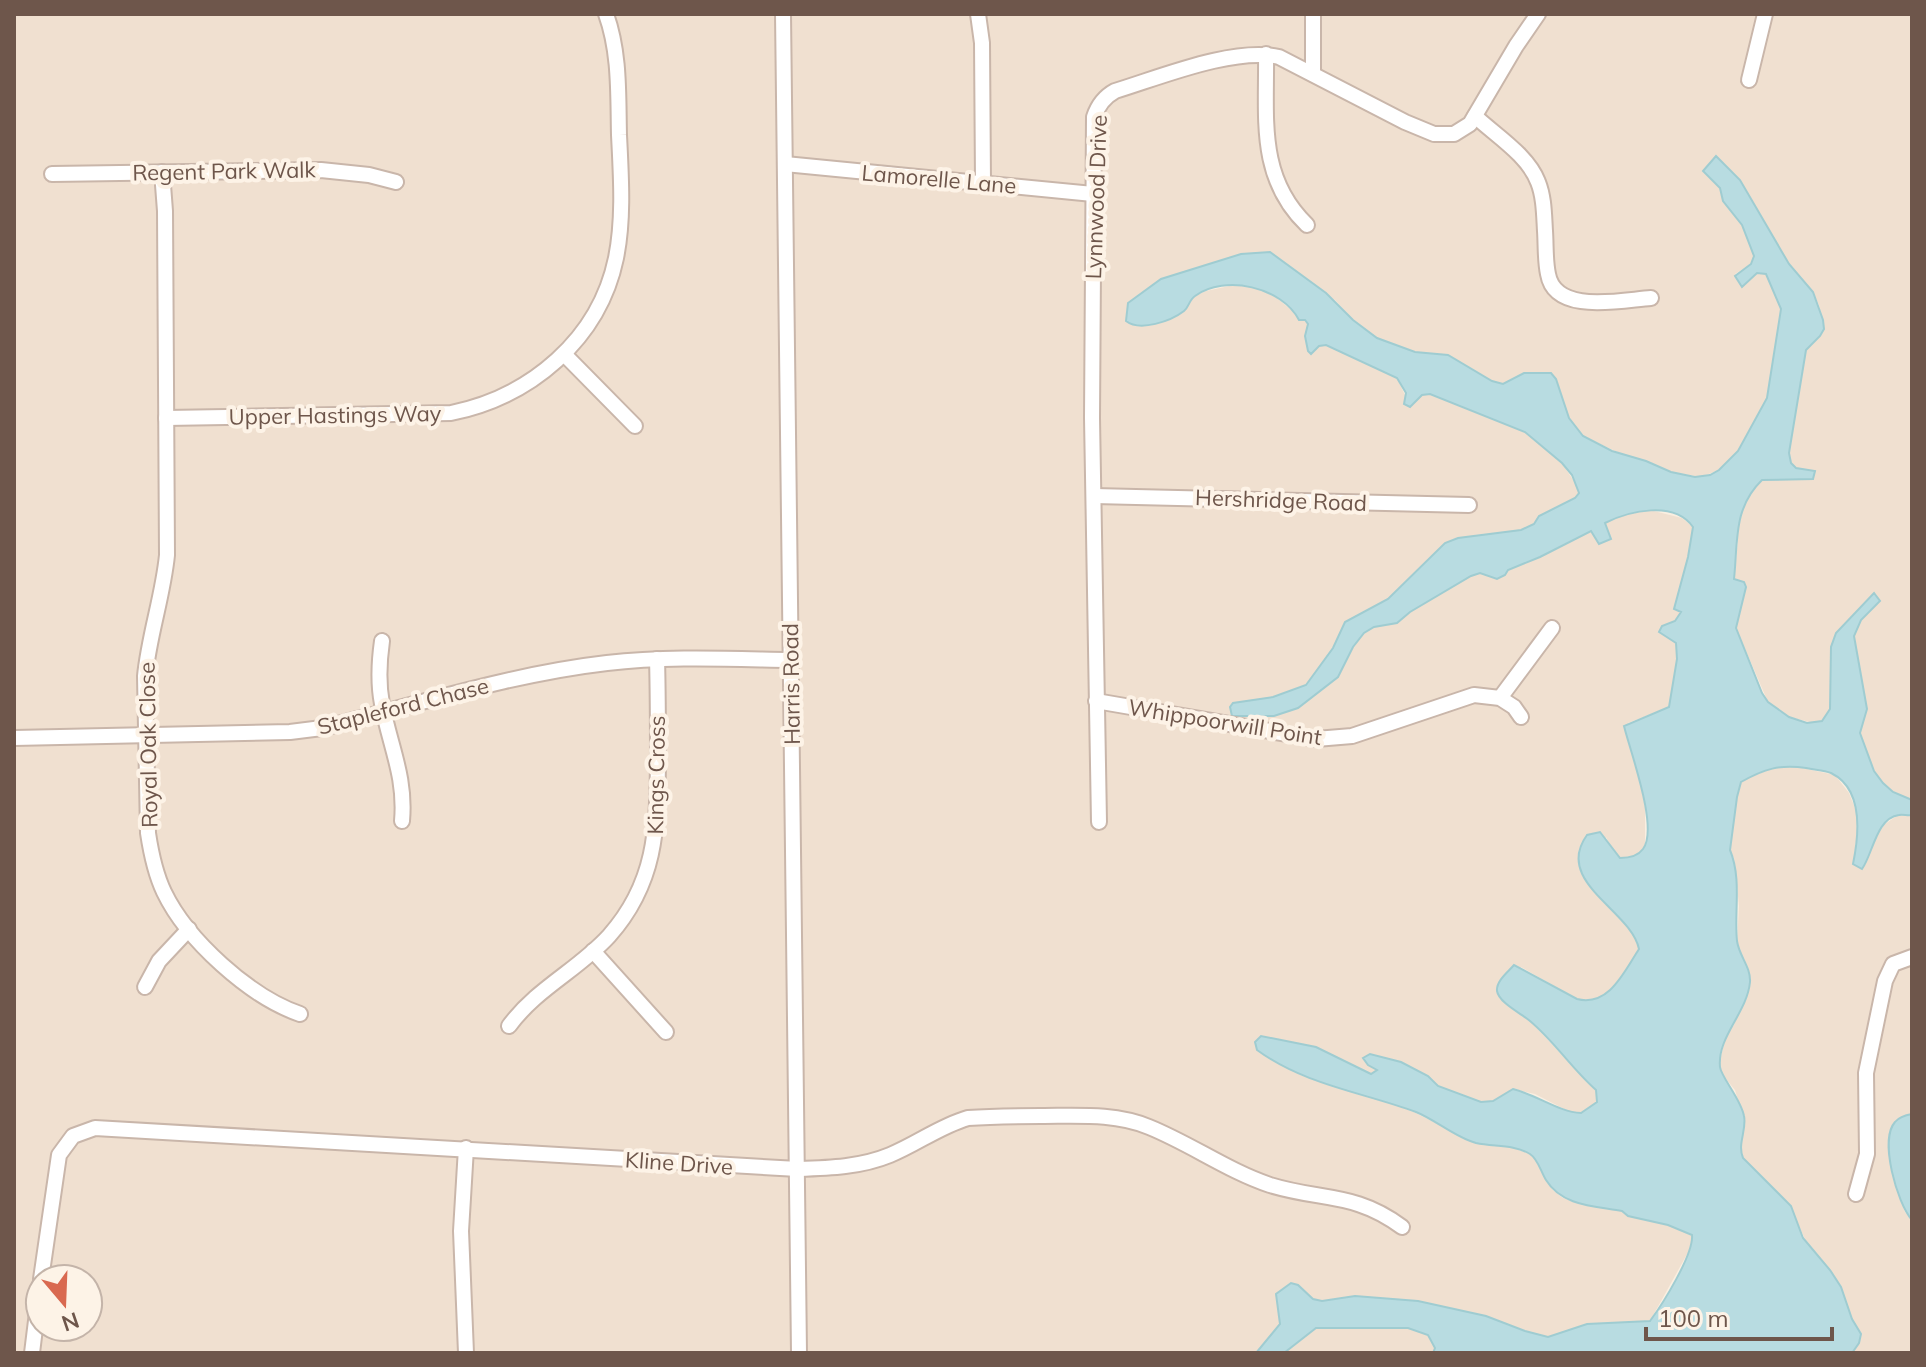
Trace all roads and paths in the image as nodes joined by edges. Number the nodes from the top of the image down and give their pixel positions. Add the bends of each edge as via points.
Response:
1 (606, 14) edge
2 (783, 14) edge
3 (978, 14) edge
4 (1313, 14) edge
5 (1538, 14) edge
6 (1765, 14) edge
7 (1266, 54) junction
8 (1313, 74) junction
9 (1749, 80) dead end
10 (1475, 116) junction
11 (785, 164) junction
12 (162, 172) junction
13 (52, 174) dead end
14 (396, 182) dead end
15 (983, 183) junction
16 (1093, 194) junction
17 (1307, 225) dead end
18 (1651, 298) dead end
19 (564, 354) junction
20 (166, 418) junction
21 (635, 426) dead end
22 (1094, 496) junction
23 (1469, 505) dead end
24 (1552, 628) dead end
25 (382, 641) dead end
26 (657, 659) junction
27 (791, 660) junction
28 (1500, 698) junction
29 (1096, 701) junction
30 (384, 712) junction
31 (1521, 717) dead end
32 (146, 736) junction
33 (14, 738) edge
34 (402, 821) dead end
35 (1099, 822) dead end
36 (189, 929) junction
37 (593, 951) junction
38 (1912, 957) edge
39 (145, 987) dead end
40 (300, 1014) dead end
41 (509, 1026) dead end
42 (666, 1032) dead end
43 (466, 1148) junction
44 (798, 1169) junction
45 (1856, 1194) dead end
46 (1402, 1227) dead end
47 (43, 1263) edge
48 (466, 1353) edge
49 (799, 1353) edge

1 - 19 street, Upper Hastings Way via 618,65 621,188 616,258 600,302
2 - 11 street, Harris Road
3 - 15 street
4 - 8 street
5 - 10 street
6 - 9 street
7 - 8 street, Lynnwood Drive
7 - 16 street, Lynnwood Drive via 1237,56 1103,99 1094,117
7 - 17 street via 1272,172 1286,201
8 - 10 street, Lynnwood Drive via 1434,134 1454,134
10 - 18 street via 1526,162 1538,180 1548,274 1556,290 1583,303
11 - 15 street, Lamorelle Lane
11 - 27 street, Harris Road
12 - 13 street, Regent Park Walk
12 - 14 street, Regent Park Walk via 321,170
12 - 20 street, Royal Oak Close
15 - 16 street, Lamorelle Lane
16 - 22 street, Lynnwood Drive
19 - 20 street, Upper Hastings Way via 511,393 451,413
19 - 21 street
20 - 32 street, Royal Oak Close via 167,555 147,653
22 - 23 street, Hershridge Road
22 - 29 street, Lynnwood Drive
24 - 28 street
25 - 30 street via 379,680
26 - 27 street, Stapleford Chase
26 - 30 street, Stapleford Chase via 563,669
26 - 37 street, Kings Cross via 655,844 625,914
27 - 44 street, Harris Road
28 - 29 street, Whippoorwill Point via 1474,695 1334,739
28 - 31 street
29 - 35 street, Lynnwood Drive
30 - 32 street, Stapleford Chase via 290,732
30 - 34 street via 400,768
32 - 33 street, Stapleford Chase
32 - 36 street, Royal Oak Close via 152,855 165,894
36 - 39 street via 159,961
36 - 40 street, Royal Oak Close via 260,995
37 - 41 street, Kings Cross via 538,993
37 - 42 street
38 - 45 street via 1893,964 1885,981 1866,1073 1867,1154
43 - 44 street, Kline Drive
43 - 47 street, Kline Drive via 83,1131 66,1143 56,1166
43 - 48 street via 461,1231
44 - 46 street, Kline Drive via 866,1163 968,1118 1107,1117 1150,1127 1269,1184 1355,1201
44 - 49 street, Harris Road

